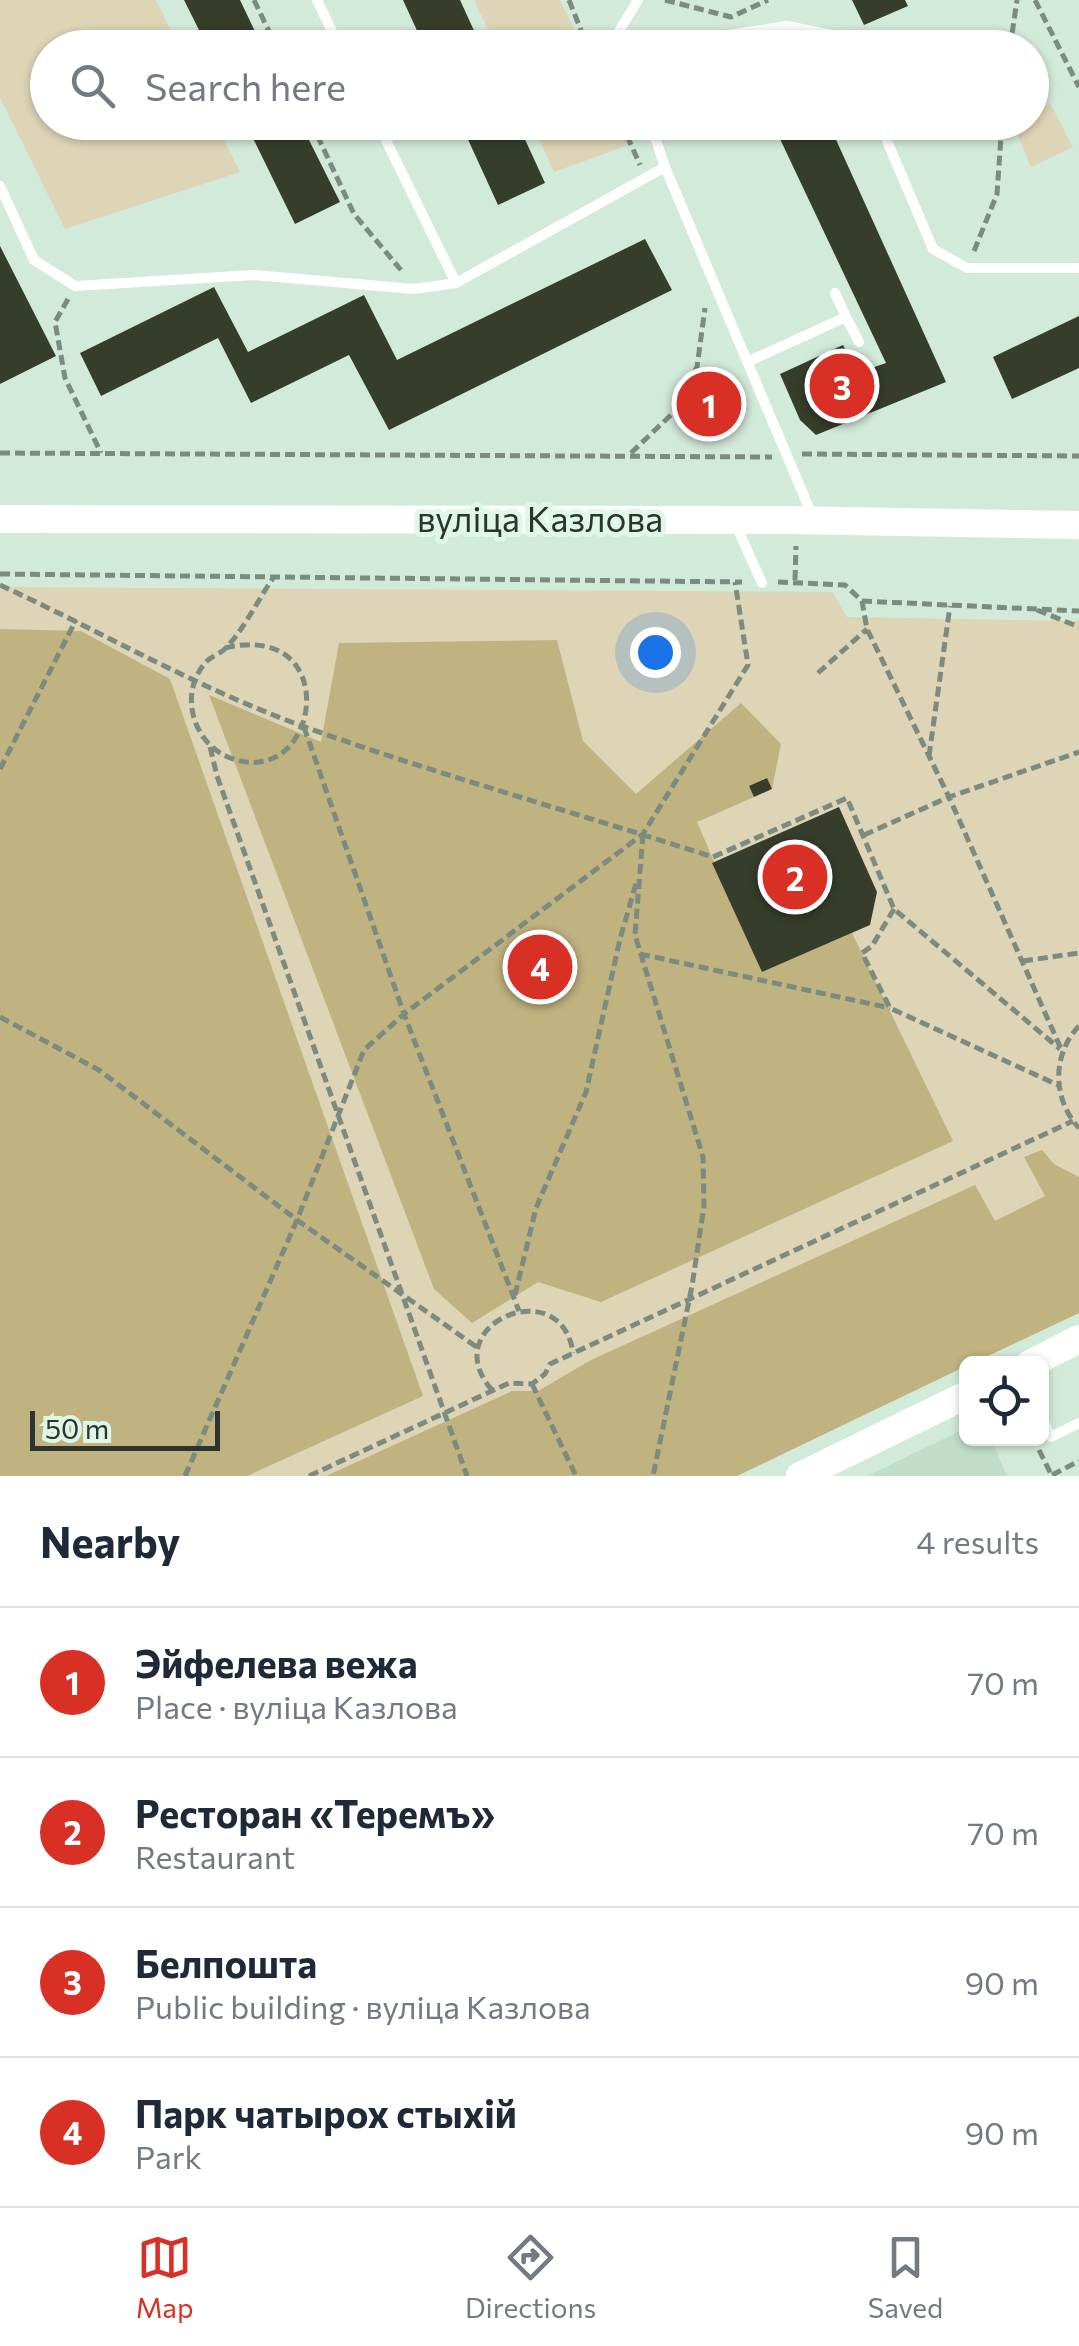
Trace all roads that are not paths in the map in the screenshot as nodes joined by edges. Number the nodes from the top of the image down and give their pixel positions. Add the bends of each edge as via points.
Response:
1 (316, 0) edge
2 (638, 0) edge
3 (331, 30) edge
4 (619, 30) edge
5 (758, 30) edge
6 (808, 30) edge
7 (386, 140) edge
8 (656, 140) edge
9 (887, 140) edge
10 (665, 166) junction
11 (0, 186) edge
12 (1079, 268) edge
13 (456, 283) junction
14 (835, 293) dead end
15 (846, 317) junction
16 (859, 342) dead end
17 (748, 362) junction
18 (0, 519) edge
19 (734, 520) junction
20 (814, 521) junction
21 (1079, 526) edge
22 (762, 582) road end
23 (1079, 1340) edge
24 (1046, 1356) edge
25 (959, 1398) edge
26 (1079, 1423) edge
27 (1049, 1431) edge
28 (800, 1476) edge

1 - 3 lane
2 - 4 lane
5 - 6 lane
7 - 13 lane
8 - 10 lane
9 - 12 lane via 933,249 967,268
10 - 13 lane
10 - 17 lane
11 - 13 lane via 34,260 75,286 254,275 414,289
14 - 15 lane
15 - 16 lane
15 - 17 lane
17 - 20 lane
18 - 19 main road, вуліца Казлова
19 - 20 main road, вуліца Казлова
19 - 22 lane
20 - 21 main road, вуліца Казлова
23 - 24 main road
25 - 28 main road
26 - 27 lane via 1052,1437

